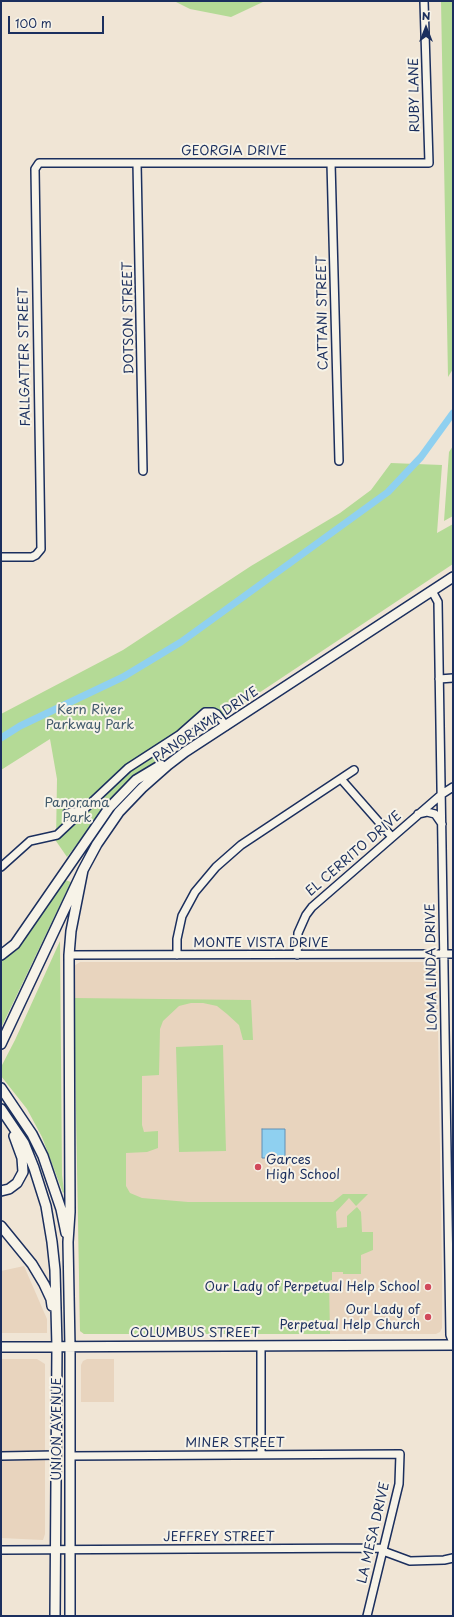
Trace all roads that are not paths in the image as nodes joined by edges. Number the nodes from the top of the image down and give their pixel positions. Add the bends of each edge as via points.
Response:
1 (424, 1) edge
2 (39, 163) joint
3 (137, 163) junction
4 (331, 163) junction
5 (429, 164) joint
6 (339, 461) dead end
7 (144, 472) dead end
8 (1, 557) edge
9 (453, 577) edge
10 (432, 591) junction
11 (453, 678) edge
12 (439, 679) junction
13 (223, 727) junction
14 (354, 770) dead end
15 (341, 779) junction
16 (453, 786) edge
17 (442, 794) junction
18 (80, 811) junction
19 (67, 813) dead end
20 (418, 814) junction
21 (442, 825) junction
22 (392, 837) junction
23 (1, 867) edge
24 (83, 870) junction
25 (445, 954) junction
26 (453, 954) edge
27 (1, 955) edge
28 (69, 955) junction
29 (177, 955) junction
30 (297, 955) junction
31 (1, 1044) edge
32 (449, 1072) edge
33 (1, 1088) edge
34 (1, 1109) edge
35 (8, 1118) junction
36 (450, 1148) edge
37 (1, 1191) edge
38 (1, 1226) edge
39 (68, 1242) junction
40 (56, 1333) junction
41 (453, 1344) edge
42 (261, 1346) junction
43 (1, 1347) edge
44 (57, 1347) junction
45 (70, 1347) junction
46 (400, 1454) joint
47 (261, 1455) junction
48 (1, 1456) edge
49 (56, 1456) junction
50 (70, 1456) junction
51 (55, 1549) junction
52 (70, 1549) junction
53 (383, 1549) junction
54 (1, 1550) edge
55 (453, 1558) edge
56 (55, 1616) edge
57 (70, 1616) edge
58 (367, 1616) edge

1 - 5 street, RUBY LANE
2 - 3 street, GEORGIA DRIVE
2 - 8 street, FALLGATTER STREET via 34,177 41,549 32,557
3 - 4 street, GEORGIA DRIVE
3 - 7 street, DOTSON STREET
4 - 5 street, GEORGIA DRIVE
4 - 6 street, CATTANI STREET
9 - 10 main road, PANORAMA DRIVE
10 - 12 street, LOMA LINDA DRIVE via 438,602
10 - 13 main road, PANORAMA DRIVE
11 - 12 street
12 - 17 street, LOMA LINDA DRIVE
13 - 18 street via 217,714 205,712 179,735 128,768
13 - 24 main road, PANORAMA DRIVE via 175,759 142,788 119,812
13 - 27 main road via 130,785 109,808 15,944
14 - 15 street
15 - 22 street
15 - 29 street via 241,845 216,867 195,892 182,916 177,939
16 - 17 street, EL CERRITO DRIVE
17 - 20 street, EL CERRITO DRIVE
17 - 21 street, LOMA LINDA DRIVE
18 - 19 street
18 - 23 street via 57,834 30,841
20 - 21 street via 435,814
20 - 22 street, EL CERRITO DRIVE
21 - 25 street, LOMA LINDA DRIVE
22 - 30 street, EL CERRITO DRIVE via 312,907 301,924
24 - 28 main road
24 - 31 main road, PANORAMA DRIVE
25 - 26 street, MONTE VISTA DRIVE
25 - 30 street, MONTE VISTA DRIVE
25 - 32 street, LOMA LINDA DRIVE
28 - 29 street, MONTE VISTA DRIVE
28 - 39 main road
29 - 30 street, MONTE VISTA DRIVE
32 - 36 street, LOMA LINDA DRIVE
33 - 39 main road via 32,1134 43,1156 61,1209
34 - 35 main road
35 - 37 main road via 24,1167 16,1183
35 - 40 main road, UNION AVENUE via 24,1143 46,1206 55,1270
36 - 41 street, LOMA LINDA DRIVE via 450,1335
38 - 40 main road via 32,1264 44,1284 51,1299
39 - 45 main road, UNION AVENUE
40 - 44 main road, UNION AVENUE
41 - 42 main road, COLUMBUS STREET
42 - 45 main road, COLUMBUS STREET
42 - 47 street
43 - 44 main road, COLUMBUS STREET
44 - 45 main road, COLUMBUS STREET
44 - 49 main road, UNION AVENUE
45 - 50 main road, UNION AVENUE
46 - 47 street, MINER STREET
46 - 53 street, LA MESA DRIVE via 399,1484
47 - 50 street, MINER STREET
48 - 49 street
49 - 51 main road, UNION AVENUE
50 - 52 main road, UNION AVENUE
51 - 52 street, JEFFREY STREET
51 - 54 street, JEFFREY STREET
51 - 56 main road, UNION AVENUE
52 - 53 street, JEFFREY STREET
52 - 57 main road, UNION AVENUE
53 - 55 street, JEFFREY STREET via 410,1561
53 - 58 street, LA MESA DRIVE

